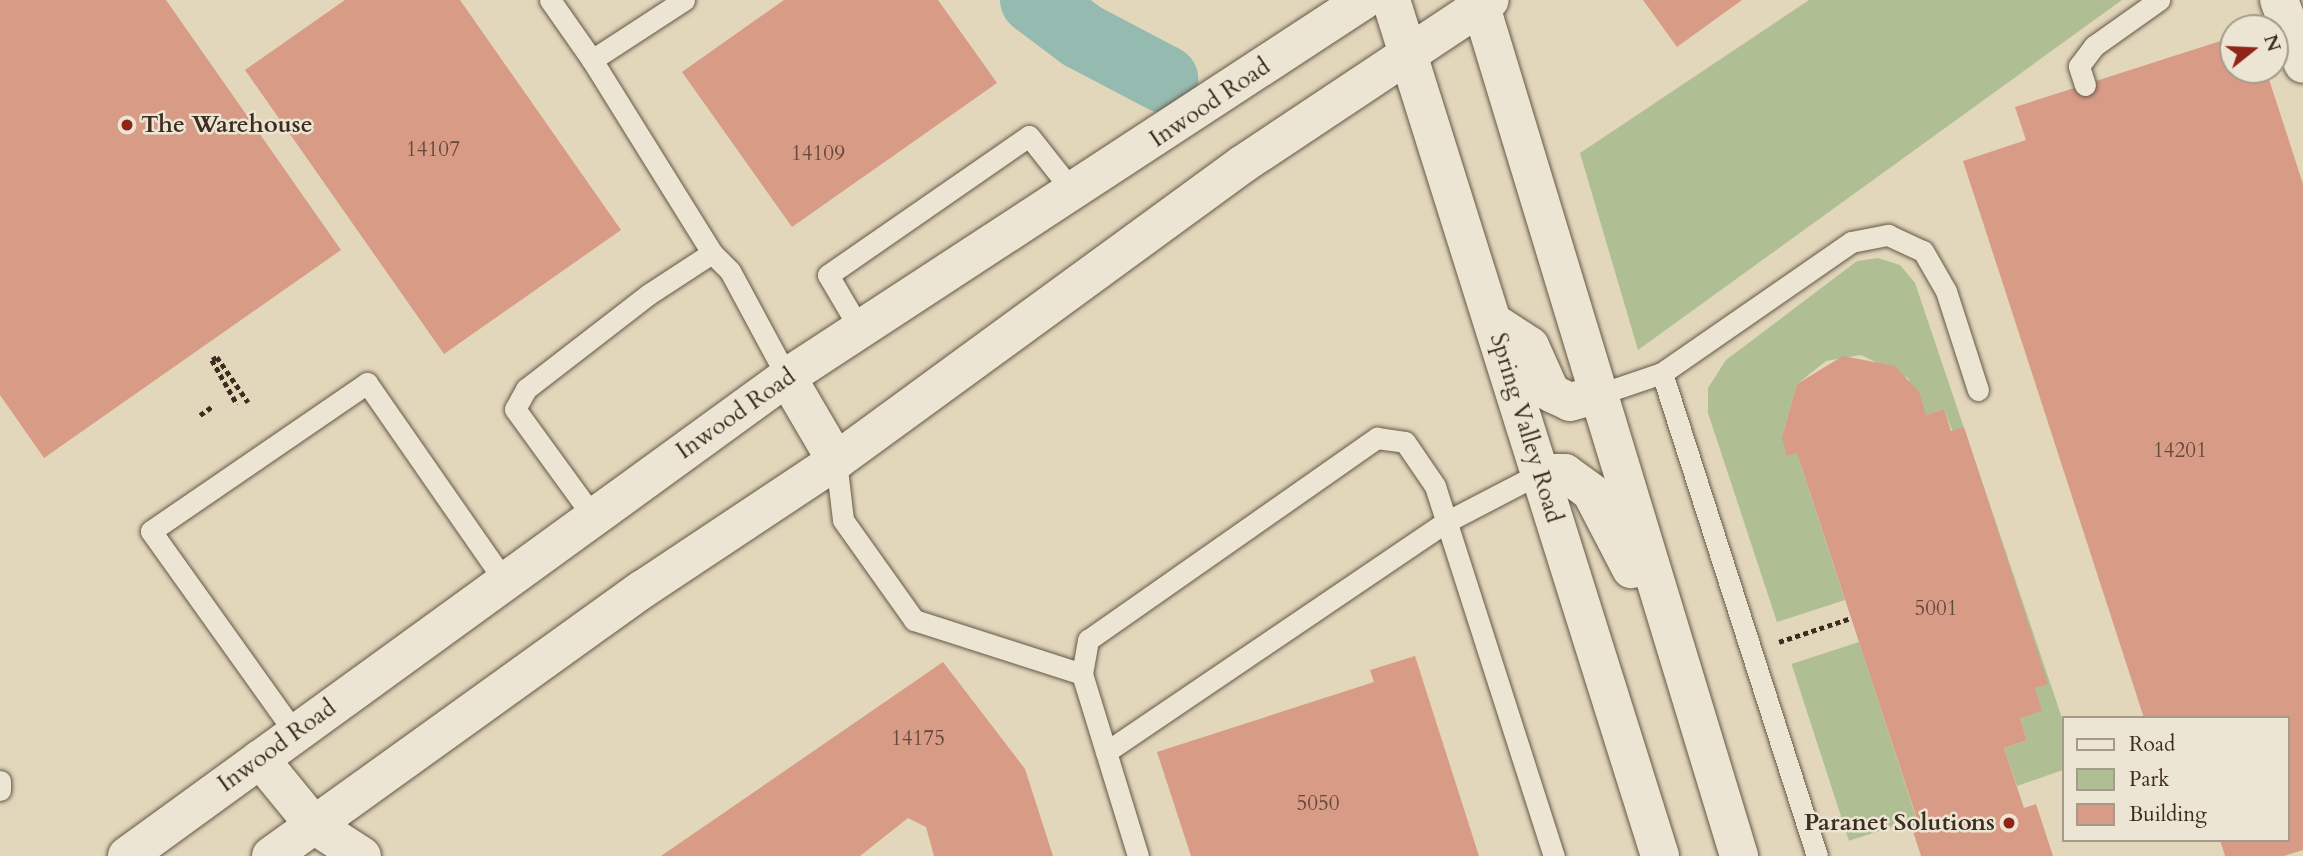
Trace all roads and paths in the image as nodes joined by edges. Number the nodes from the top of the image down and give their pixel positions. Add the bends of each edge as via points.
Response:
1 (550, 0) edge
2 (684, 0) edge
3 (1364, 0) edge
4 (1391, 0) edge
5 (2159, 0) edge
6 (2279, 0) edge
7 (1483, 2) edge
8 (1408, 55) junction
9 (592, 60) junction
10 (2303, 64) edge
11 (2085, 85) dead end
12 (1074, 193) junction
13 (712, 253) junction
14 (1493, 322) junction
15 (861, 331) junction
16 (1662, 373) junction
17 (787, 377) junction
18 (1978, 390) dead end
19 (1597, 395) junction
20 (248, 402) dead end
21 (237, 404) dead end
22 (213, 406) dead end
23 (200, 415) dead end
24 (836, 461) junction
25 (1541, 473) junction
26 (592, 515) junction
27 (1446, 522) junction
28 (504, 580) junction
29 (1674, 655) junction
30 (1082, 674) junction
31 (295, 733) junction
32 (1106, 752) junction
33 (260, 759) junction
34 (0, 781) edge
35 (0, 790) edge
36 (314, 825) junction
37 (127, 856) edge
38 (271, 856) edge
39 (362, 856) edge
40 (1138, 856) edge
41 (1553, 856) edge
42 (1660, 856) edge
43 (1739, 856) edge
44 (1817, 856) edge

1 - 9 lane
2 - 9 lane
3 - 12 main road, Inwood Road
4 - 8 main road, Spring Valley Road
5 - 11 lane via 2094,46 2079,66
6 - 10 main road
7 - 8 main road
7 - 19 main road
8 - 14 main road, Spring Valley Road
8 - 24 main road via 1244,164
9 - 13 lane
12 - 15 main road, Inwood Road
12 - 15 lane via 1029,136 828,275
13 - 17 lane via 730,271
13 - 26 lane via 526,389 515,409
14 - 19 main road via 1530,346 1551,393 1570,402
14 - 25 main road, Spring Valley Road
15 - 17 main road, Inwood Road
16 - 18 lane via 1851,242 1888,235 1923,251 1941,281
16 - 19 lane
16 - 44 lane
17 - 24 main road
17 - 26 main road, Inwood Road
19 - 29 main road
20 - 21 path via 217,357 212,360
22 - 23 path
24 - 30 lane via 843,520 914,620
24 - 36 main road via 643,589
25 - 27 lane
25 - 29 main road via 1566,473 1591,492
25 - 42 main road, Spring Valley Road
26 - 28 main road, Inwood Road
27 - 30 lane via 1435,486 1405,442 1377,438 1088,640
27 - 32 lane
27 - 41 lane
28 - 31 main road, Inwood Road
28 - 31 lane via 367,383 151,531
29 - 43 main road
30 - 32 lane
31 - 33 main road, Inwood Road
32 - 40 lane
33 - 36 main road
33 - 37 main road, Inwood Road
34 - 35 lane
36 - 38 main road
36 - 39 main road

